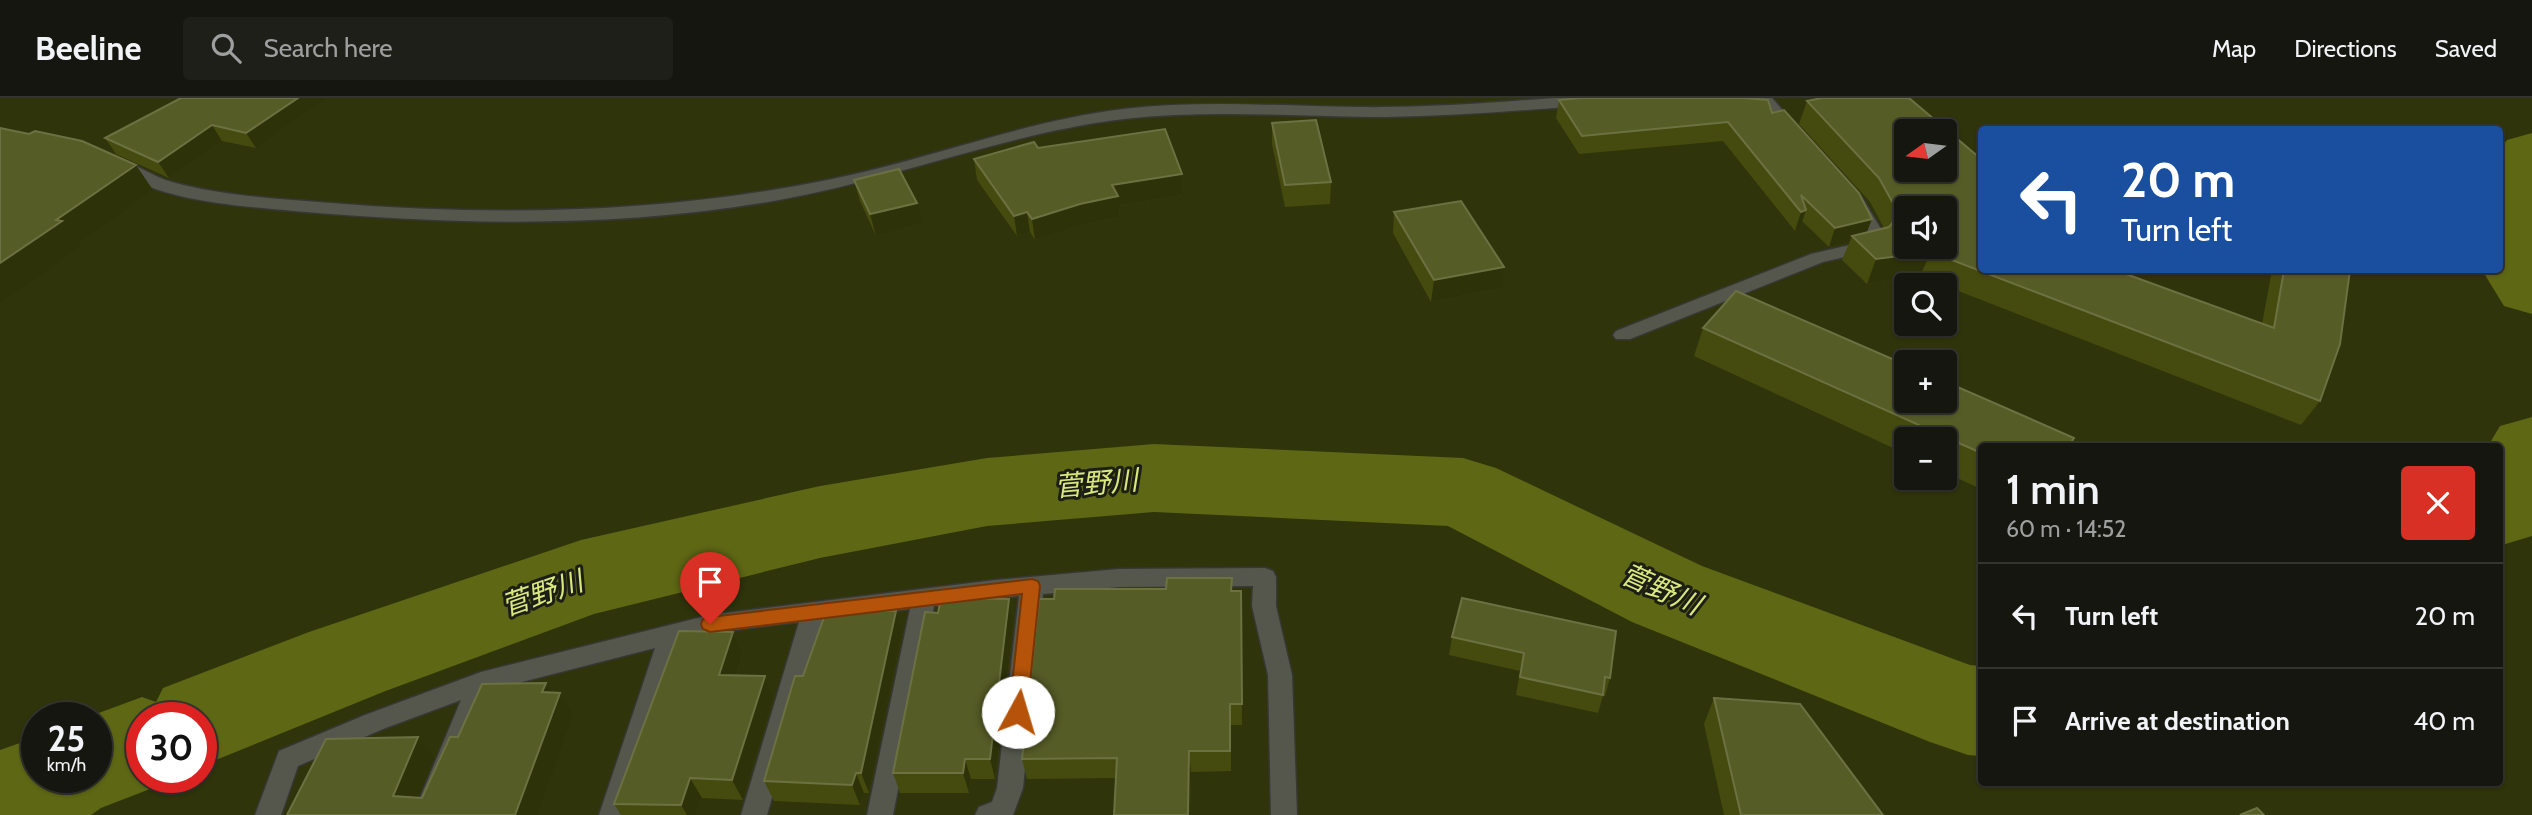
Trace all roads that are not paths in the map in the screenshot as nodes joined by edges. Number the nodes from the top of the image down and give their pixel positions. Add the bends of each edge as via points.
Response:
1 (1625, 98) edge
2 (1763, 98) edge
3 (1807, 148) edge
4 (106, 159) edge
5 (1843, 188) edge
6 (1623, 335) dead end
7 (1032, 586) junction
8 (924, 598) junction
9 (814, 612) junction
10 (671, 635) junction
11 (481, 682) junction
12 (268, 815) edge
13 (426, 815) edge
14 (612, 815) edge
15 (754, 815) edge
16 (880, 815) edge
17 (988, 815) edge
18 (1284, 815) edge

1 - 4 street via 1453,111 1221,108 1092,118 835,184 632,212 415,215 317,207 164,185
2 - 3 street
5 - 6 street via 1862,208 1878,239 1873,245 1817,258
7 - 8 street
7 - 17 street via 1010,788 1002,811
7 - 18 street via 1119,578 1265,577 1264,606 1280,674
8 - 9 street
8 - 16 street
9 - 10 street via 710,624
9 - 15 street
10 - 11 street
10 - 14 street
11 - 12 street via 288,759
11 - 13 street

